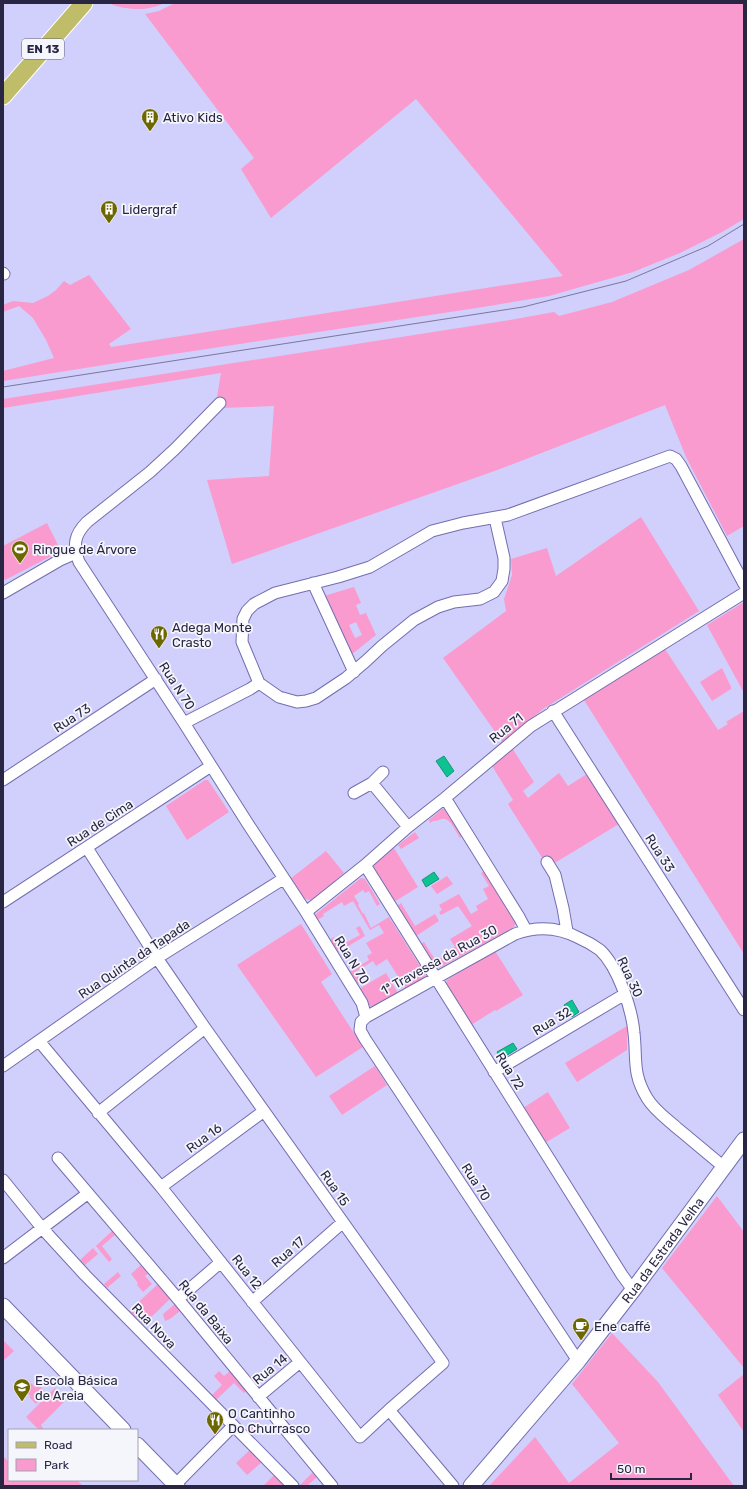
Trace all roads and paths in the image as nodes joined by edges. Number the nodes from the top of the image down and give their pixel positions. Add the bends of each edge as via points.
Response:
1 (84, 3) edge
2 (3, 96) edge
3 (220, 403) dead end
4 (495, 518) junction
5 (76, 553) junction
6 (313, 583) junction
7 (744, 584) edge
8 (3, 593) edge
9 (744, 593) edge
10 (354, 672) junction
11 (156, 679) junction
12 (259, 683) junction
13 (553, 711) junction
14 (184, 723) junction
15 (211, 766) junction
16 (383, 772) dead end
17 (3, 780) edge
18 (372, 783) junction
19 (354, 793) dead end
20 (445, 798) junction
21 (408, 827) junction
22 (87, 848) junction
23 (547, 862) dead end
24 (365, 864) junction
25 (283, 879) junction
26 (3, 902) edge
27 (306, 912) junction
28 (526, 930) junction
29 (566, 931) junction
30 (157, 958) junction
31 (435, 977) junction
32 (625, 994) junction
33 (744, 1010) edge
34 (366, 1017) junction
35 (205, 1028) junction
36 (39, 1041) junction
37 (3, 1066) edge
38 (494, 1072) junction
39 (264, 1111) junction
40 (98, 1113) junction
41 (744, 1140) edge
42 (58, 1158) dead end
43 (724, 1167) junction
44 (3, 1180) edge
45 (161, 1187) junction
46 (88, 1194) junction
47 (342, 1223) junction
48 (42, 1228) junction
49 (3, 1258) edge
50 (221, 1262) junction
51 (633, 1290) junction
52 (178, 1299) junction
53 (252, 1302) junction
54 (4, 1312) edge
55 (578, 1361) junction
56 (300, 1362) junction
57 (442, 1363) joint
58 (258, 1397) junction
59 (388, 1410) junction
60 (233, 1426) junction
61 (109, 1429) edge
62 (122, 1429) edge
63 (138, 1446) edge
64 (138, 1459) edge
65 (173, 1486) edge
66 (292, 1486) edge
67 (332, 1486) edge
68 (453, 1486) edge
69 (471, 1486) edge

1 - 2 main road, EN 13
3 - 5 street via 150,472 78,530
4 - 6 street via 432,531 370,567
4 - 7 street via 670,456 681,466
4 - 10 street via 504,569 502,581 494,592 480,599 438,607 405,626
5 - 8 street
5 - 11 street, Rua N 70
6 - 10 street
6 - 12 street via 275,593 254,604 247,611 243,619 242,642
9 - 13 street, Rua 71
10 - 12 street via 331,689 306,702 279,697
11 - 14 street, Rua N 70
11 - 17 street, Rua 73
12 - 14 street
13 - 20 street, Rua 71 via 530,726
13 - 33 street, Rua 33
14 - 15 street, Rua N 70
15 - 22 street, Rua de Cima
15 - 25 street, Rua N 70
16 - 18 street
18 - 19 street
18 - 21 street
20 - 21 street, Rua 71
20 - 28 street
21 - 24 street, Rua 71
22 - 26 street, Rua de Cima
22 - 30 street, Rua 15
23 - 29 street via 555,876
24 - 27 street, Rua 71
24 - 31 street, Rua 72
25 - 27 street, Rua N 70
25 - 30 street, Rua Quinta da Tapada
27 - 34 street, Rua N 70 via 362,1003
28 - 29 street, Rua 30
28 - 31 street, 1ª Travessa da Rua 30
29 - 32 street, Rua 30 via 601,951 613,968
30 - 35 street, Rua 15
30 - 36 street, Rua Quinta da Tapada
31 - 34 street, 1ª Travessa da Rua 30
31 - 38 street, Rua 72
32 - 38 street, Rua 32
32 - 43 street, Rua 30 via 634,1033 636,1072 648,1099 665,1117
34 - 55 street, Rua 70 via 360,1022 360,1030 365,1039
35 - 39 street, Rua 15
35 - 40 street
36 - 37 street, Rua Quinta da Tapada
36 - 40 street, Rua 12
38 - 51 street, Rua 72
39 - 45 street, Rua 16
39 - 47 street, Rua 15
40 - 45 street, Rua 12
41 - 43 street, Rua da Estrada Velha
42 - 46 street, Rua da Baixa
43 - 51 street, Rua da Estrada Velha
44 - 48 street, Rua Nova
45 - 50 street, Rua 12
46 - 48 street
46 - 52 street, Rua da Baixa
47 - 53 street, Rua 17
47 - 57 street, Rua 15
48 - 49 street
48 - 60 street, Rua Nova
50 - 52 street
50 - 53 street, Rua 12
51 - 55 street, Rua da Estrada Velha
52 - 58 street, Rua da Baixa
53 - 56 street, Rua 12
54 - 61 street
54 - 62 street
55 - 69 street, Rua da Estrada Velha
56 - 58 street, Rua 14
56 - 59 street, Rua 12 via 360,1437
57 - 59 street, Rua 12
58 - 67 street, Rua da Baixa
59 - 68 street
60 - 65 street
60 - 66 street, Rua Nova
63 - 65 street
64 - 65 street

